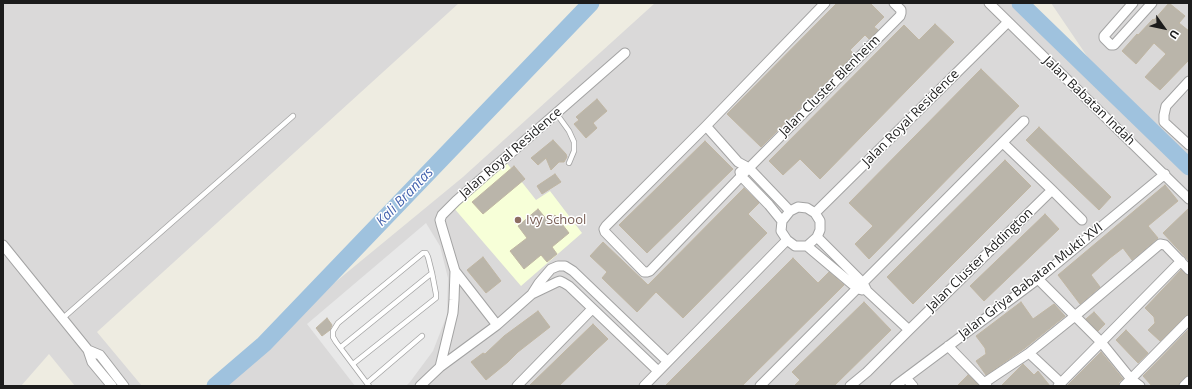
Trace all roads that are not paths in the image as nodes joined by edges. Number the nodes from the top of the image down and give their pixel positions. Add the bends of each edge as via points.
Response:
1 (825, 3) edge
2 (894, 3) edge
3 (989, 3) edge
4 (1133, 3) edge
5 (1152, 3) edge
6 (1008, 22) junction
7 (625, 53) dead end
8 (1189, 81) edge
9 (556, 113) junction
10 (293, 116) dead end
11 (1024, 122) dead end
12 (706, 126) junction
13 (1003, 143) junction
14 (1189, 145) edge
15 (738, 162) junction
16 (569, 163) dead end
17 (749, 168) junction
18 (1165, 174) junction
19 (741, 176) junction
20 (1052, 190) junction
21 (1189, 199) edge
22 (790, 211) junction
23 (815, 213) junction
24 (1082, 220) dead end
25 (782, 221) junction
26 (817, 238) junction
27 (787, 240) junction
28 (3, 245) edge
29 (807, 246) junction
30 (1181, 261) junction
31 (1189, 270) edge
32 (455, 272) junction
33 (432, 273) junction
34 (1038, 279) junction
35 (863, 288) junction
36 (531, 296) junction
37 (592, 309) junction
38 (1075, 316) junction
39 (62, 318) junction
40 (1189, 320) edge
41 (497, 325) junction
42 (909, 330) junction
43 (422, 336) dead end
44 (1101, 342) junction
45 (948, 346) junction
46 (341, 348) junction
47 (88, 350) junction
48 (1029, 353) junction
49 (667, 361) junction
50 (353, 364) junction
51 (440, 367) junction
52 (658, 371) junction
53 (906, 378) junction
54 (1131, 379) junction
55 (1189, 381) edge
56 (368, 384) edge
57 (1060, 384) edge
58 (986, 385) edge
59 (112, 386) edge
60 (124, 386) edge
61 (420, 386) edge
62 (517, 386) edge
63 (644, 386) edge
64 (761, 386) edge
65 (850, 386) edge
66 (895, 386) edge
67 (913, 386) edge
68 (1124, 386) edge
69 (1140, 386) edge
70 (1184, 386) edge

1 - 12 street, Jalan Cluster Blenheim
2 - 17 street, Jalan Cluster Blenheim via 901,10 900,16
3 - 6 street, Jalan Babatan Indah
4 - 5 street via 1105,34 1104,38 1111,45 1114,45
6 - 18 street, Jalan Babatan Indah
6 - 23 street, Jalan Royal Residence
7 - 9 street, Jalan Royal Residence
8 - 14 street via 1166,106 1164,122
9 - 16 lane via 574,142 574,151
9 - 32 street, Jalan Royal Residence via 444,212 440,224
10 - 39 lane
11 - 13 street
12 - 15 street
12 - 19 street, Jalan Cluster Blenheim via 606,226 605,232 644,272 647,272
13 - 20 street
13 - 35 street
15 - 17 street
15 - 19 street
17 - 19 street, Jalan Cluster Blenheim
17 - 22 street
18 - 21 street, Jalan Babatan Indah
18 - 34 street, Jalan Griya Babatan Mukti XVI
19 - 25 street
20 - 24 street
20 - 42 street, Jalan Cluster Addington
22 - 23 street via 798,207 807,208
22 - 25 street
23 - 26 street via 820,221
25 - 27 street via 781,231
26 - 29 street
26 - 35 street
27 - 29 street via 795,246
27 - 49 street
28 - 39 street
29 - 35 street
30 - 31 street
30 - 38 street via 1165,245 1160,244
30 - 44 street
32 - 41 street, Jalan Royal Residence
32 - 51 street, Jalan Royal Residence via 453,313
33 - 46 lane
33 - 46 lane via 428,257 423,253 338,323 333,337
33 - 50 lane via 436,298
34 - 38 street
34 - 45 street, Jalan Griya Babatan Mukti XVI
35 - 42 street
35 - 64 street
36 - 37 street via 560,281 569,286
36 - 41 street
36 - 49 street via 551,269 565,266
37 - 52 street
37 - 62 street
38 - 44 street
38 - 48 street
39 - 47 street
40 - 54 street
41 - 51 street
42 - 65 street, Jalan Cluster Addington
43 - 56 lane
44 - 54 street
44 - 57 street
45 - 53 street, Jalan Griya Babatan Mukti XVI
45 - 58 street
46 - 50 lane
47 - 59 street via 92,362
47 - 60 street via 100,356
48 - 57 street
48 - 58 street
49 - 52 street
50 - 56 lane
51 - 61 street
52 - 63 street
53 - 66 street, Jalan Griya Babatan Mukti XVI
53 - 67 street
54 - 68 street
54 - 69 street
55 - 70 street

